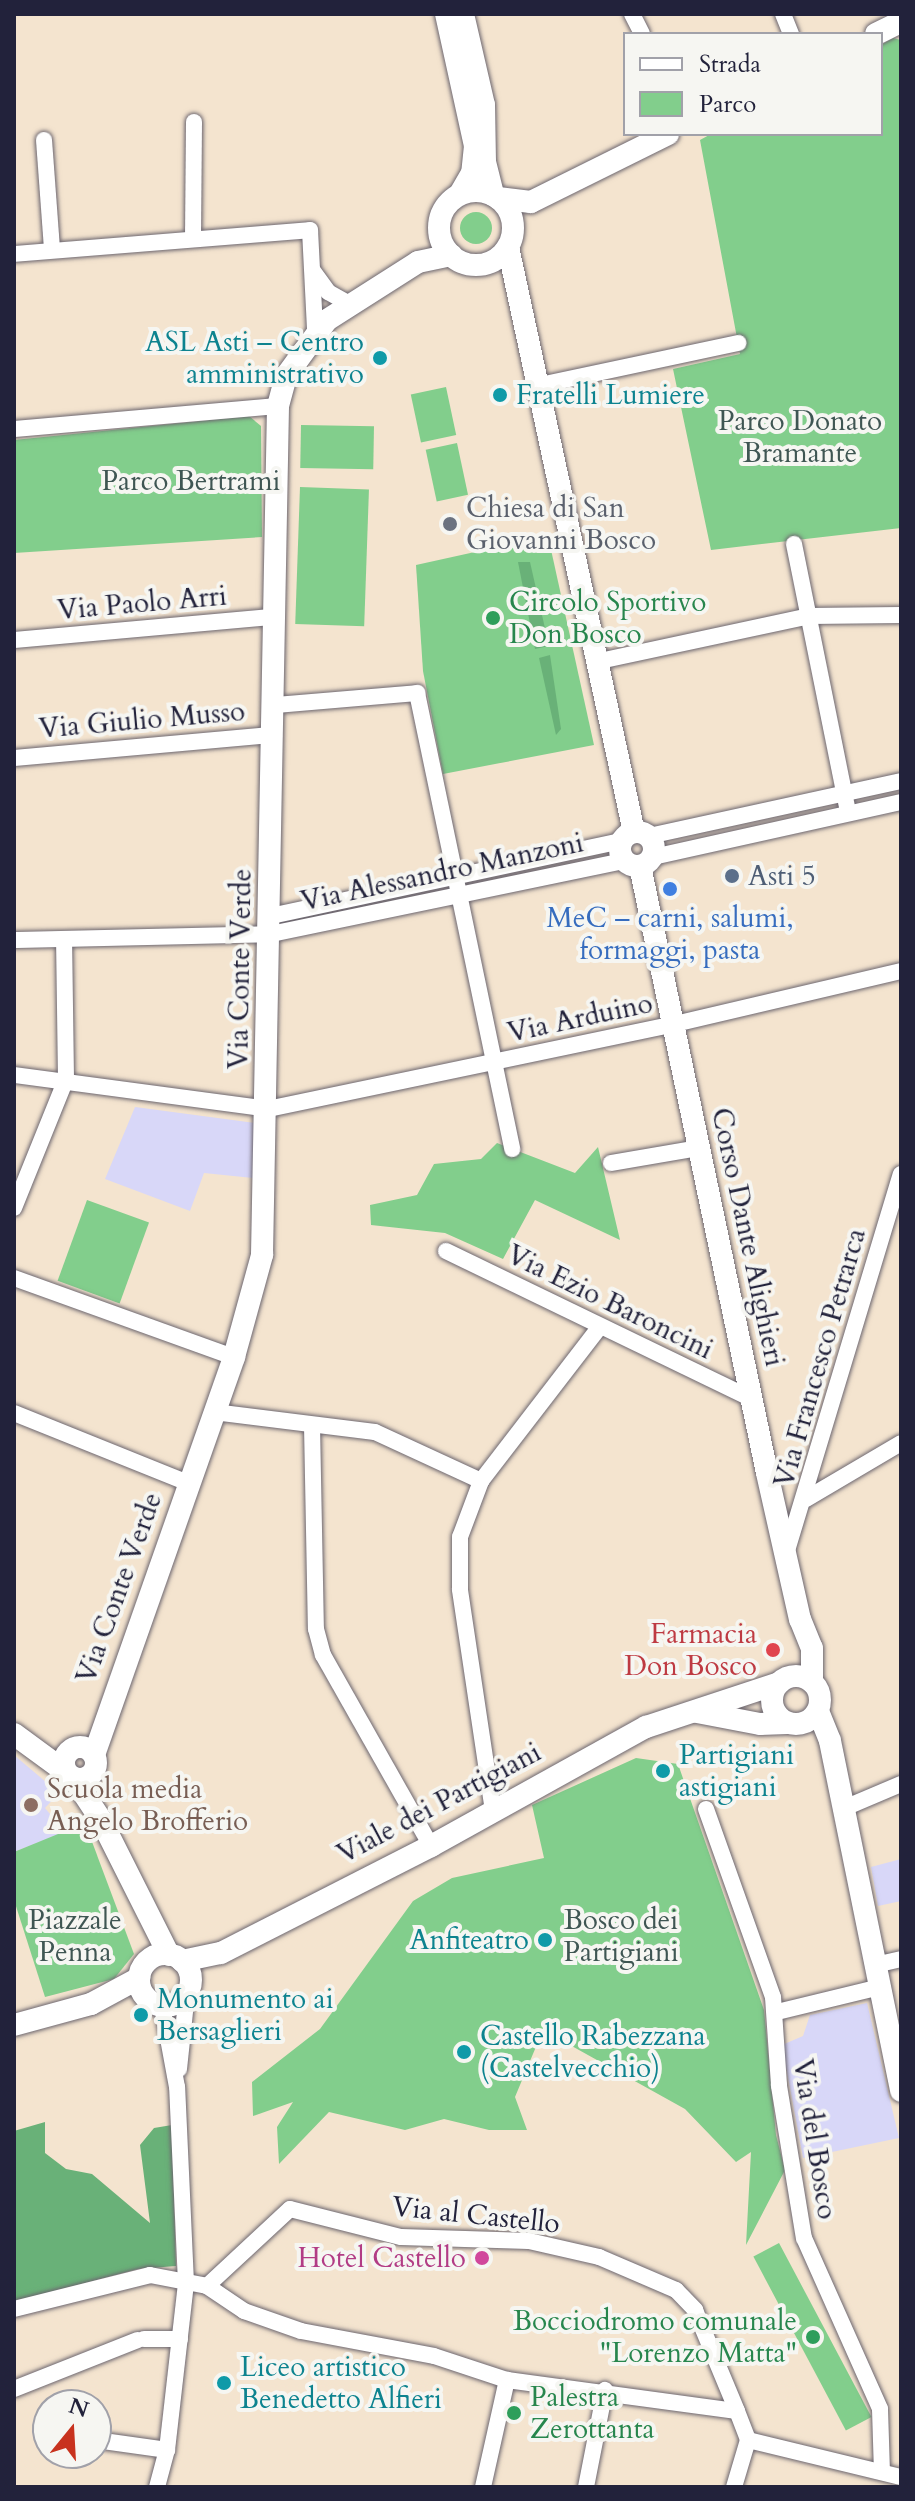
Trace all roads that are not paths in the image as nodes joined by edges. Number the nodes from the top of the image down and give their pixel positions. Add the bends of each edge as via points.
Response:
1 (446, 14) edge
2 (463, 14) edge
3 (632, 14) edge
4 (901, 22) edge
5 (641, 32) edge
6 (880, 32) edge
7 (194, 122) dead end
8 (664, 136) edge
9 (44, 140) dead end
10 (460, 194) junction
11 (496, 197) junction
12 (531, 202) junction
13 (512, 222) junction
14 (440, 234) junction
15 (193, 237) junction
16 (508, 247) junction
17 (52, 250) junction
18 (14, 254) edge
19 (451, 255) junction
20 (418, 262) junction
21 (489, 262) junction
22 (313, 271) junction
23 (514, 280) junction
24 (348, 303) junction
25 (315, 330) junction
26 (738, 343) dead end
27 (536, 386) junction
28 (278, 406) junction
29 (14, 429) edge
30 (794, 544) dead end
31 (901, 615) edge
32 (809, 616) junction
33 (274, 617) junction
34 (14, 640) edge
35 (595, 662) junction
36 (275, 705) junction
37 (274, 735) junction
38 (14, 758) edge
39 (901, 781) edge
40 (845, 793) junction
41 (901, 802) edge
42 (848, 811) junction
43 (637, 849) junction
44 (452, 874) junction
45 (456, 892) junction
46 (271, 925) junction
47 (64, 939) junction
48 (14, 940) edge
49 (901, 971) edge
50 (671, 1025) junction
51 (493, 1063) junction
52 (14, 1075) edge
53 (66, 1079) junction
54 (268, 1109) junction
55 (699, 1148) junction
56 (512, 1149) dead end
57 (611, 1163) dead end
58 (901, 1174) edge
59 (14, 1208) edge
60 (446, 1251) dead end
61 (14, 1278) edge
62 (599, 1328) junction
63 (234, 1357) junction
64 (752, 1399) junction
65 (214, 1412) junction
66 (14, 1413) edge
67 (312, 1425) junction
68 (901, 1443) edge
69 (481, 1481) junction
70 (188, 1483) junction
71 (806, 1499) junction
72 (786, 1555) junction
73 (794, 1680) junction
74 (818, 1711) junction
75 (688, 1712) junction
76 (793, 1724) junction
77 (19, 1738) edge
78 (79, 1762) junction
79 (832, 1771) junction
80 (901, 1784) edge
81 (706, 1809) dead end
82 (842, 1809) junction
83 (493, 1811) junction
84 (431, 1846) junction
85 (147, 1916) junction
86 (221, 1953) junction
87 (176, 1958) junction
88 (901, 1959) edge
89 (142, 1970) junction
90 (877, 1976) junction
91 (189, 1988) junction
92 (156, 2003) junction
93 (91, 2004) junction
94 (777, 2012) junction
95 (14, 2025) edge
96 (177, 2087) junction
97 (901, 2091) edge
98 (186, 2283) junction
99 (207, 2286) junction
100 (14, 2309) edge
101 (180, 2339) junction
102 (507, 2380) junction
103 (14, 2389) edge
104 (605, 2390) junction
105 (737, 2411) junction
106 (748, 2440) junction
107 (112, 2442) edge
108 (167, 2450) junction
109 (882, 2472) junction
110 (901, 2477) edge
111 (740, 2483) edge
112 (157, 2487) edge
113 (483, 2487) edge
114 (586, 2487) edge

1 - 10 street via 475,146 472,173
2 - 11 street via 484,105 485,162
3 - 5 street
4 - 6 street
7 - 15 street
8 - 12 street
9 - 17 street
10 - 11 street
10 - 14 street via 443,211
11 - 12 street
11 - 13 street
12 - 13 street
13 - 16 street
14 - 19 street
14 - 20 street, Via Conte Verde
15 - 17 street
15 - 22 street via 310,230
16 - 21 street
16 - 23 street, Corso Dante Alighieri
17 - 18 street
19 - 20 street, Via Conte Verde
19 - 21 street via 469,264
20 - 24 street, Via Conte Verde
21 - 23 street
22 - 24 street via 328,292
22 - 25 street
23 - 27 street, Corso Dante Alighieri
24 - 25 street, Via Conte Verde
25 - 28 street, Via Conte Verde via 286,376
26 - 27 street
27 - 35 street, Corso Dante Alighieri
28 - 29 street
28 - 33 street, Via Conte Verde
30 - 32 street
31 - 32 street
32 - 35 street
32 - 40 street
33 - 34 street, Via Paolo Arri
33 - 36 street, Via Conte Verde
35 - 43 street, Corso Dante Alighieri
36 - 37 street, Via Conte Verde
36 - 44 street via 417,693
37 - 38 street, Via Giulio Musso
37 - 46 street, Via Conte Verde
39 - 40 street
40 - 42 street
40 - 43 street
41 - 42 street
42 - 43 street
43 - 44 street, Via Alessandro Manzoni
43 - 45 street, Via Alessandro Manzoni
43 - 50 street, Corso Dante Alighieri
44 - 45 street
44 - 46 street, Via Alessandro Manzoni
45 - 46 street, Via Alessandro Manzoni
45 - 51 street
46 - 47 street
46 - 54 street, Via Conte Verde
47 - 48 street
47 - 53 street
49 - 50 street, Via Arduino
50 - 51 street, Via Arduino
50 - 55 street, Corso Dante Alighieri
51 - 54 street, Via Arduino
51 - 56 street
52 - 53 street, Via Arduino
53 - 54 street, Via Arduino
53 - 59 street
54 - 63 street, Via Conte Verde via 262,1255
55 - 57 street
55 - 64 street, Corso Dante Alighieri
58 - 71 street, Via Francesco Petrarca
60 - 62 street, Via Ezio Baroncini
61 - 63 street
62 - 64 street, Via Ezio Baroncini
62 - 69 street
63 - 65 street, Via Conte Verde
64 - 72 street, Corso Dante Alighieri
65 - 67 street
65 - 70 street, Via Conte Verde
66 - 70 street
67 - 69 street via 375,1432
67 - 84 street via 316,1629 323,1655
68 - 71 street
69 - 83 street via 460,1537 460,1589
70 - 78 street, Via Conte Verde via 105,1716
71 - 72 street, Via Francesco Petrarca
72 - 73 street, Corso Dante Alighieri via 800,1619
73 - 74 street via 820,1696
73 - 75 street, Viale dei Partigiani
73 - 76 street via 772,1705
74 - 76 street
74 - 79 street via 830,1741
75 - 76 street
75 - 83 street, Viale dei Partigiani via 611,1744
76 - 79 street
77 - 78 street
78 - 85 street
79 - 82 street
80 - 82 street
81 - 94 street, Via del Bosco
82 - 90 street
83 - 84 street, Viale dei Partigiani
84 - 86 street, Viale dei Partigiani
85 - 87 street
85 - 89 street
86 - 87 street, Viale dei Partigiani
86 - 91 street, Viale dei Partigiani
87 - 89 street, Viale dei Partigiani
87 - 91 street
88 - 90 street
89 - 92 street
89 - 93 street
90 - 94 street
90 - 97 street
91 - 92 street, Viale dei Partigiani via 174,2004
91 - 96 street
92 - 93 street
92 - 96 street
93 - 95 street
94 - 109 street, Via del Bosco via 779,2086 804,2238 880,2409
96 - 98 street
98 - 99 street
98 - 100 street via 138,2274
98 - 101 street
99 - 102 street via 244,2311 301,2331 434,2356
99 - 105 street, Via al Castello via 290,2209 401,2237 529,2241 599,2257 676,2290 695,2310
101 - 103 street via 141,2339
101 - 108 street
102 - 104 street
102 - 113 street
104 - 105 street
104 - 114 street
105 - 106 street
106 - 109 street
106 - 111 street
107 - 108 street
108 - 112 street
109 - 110 street

